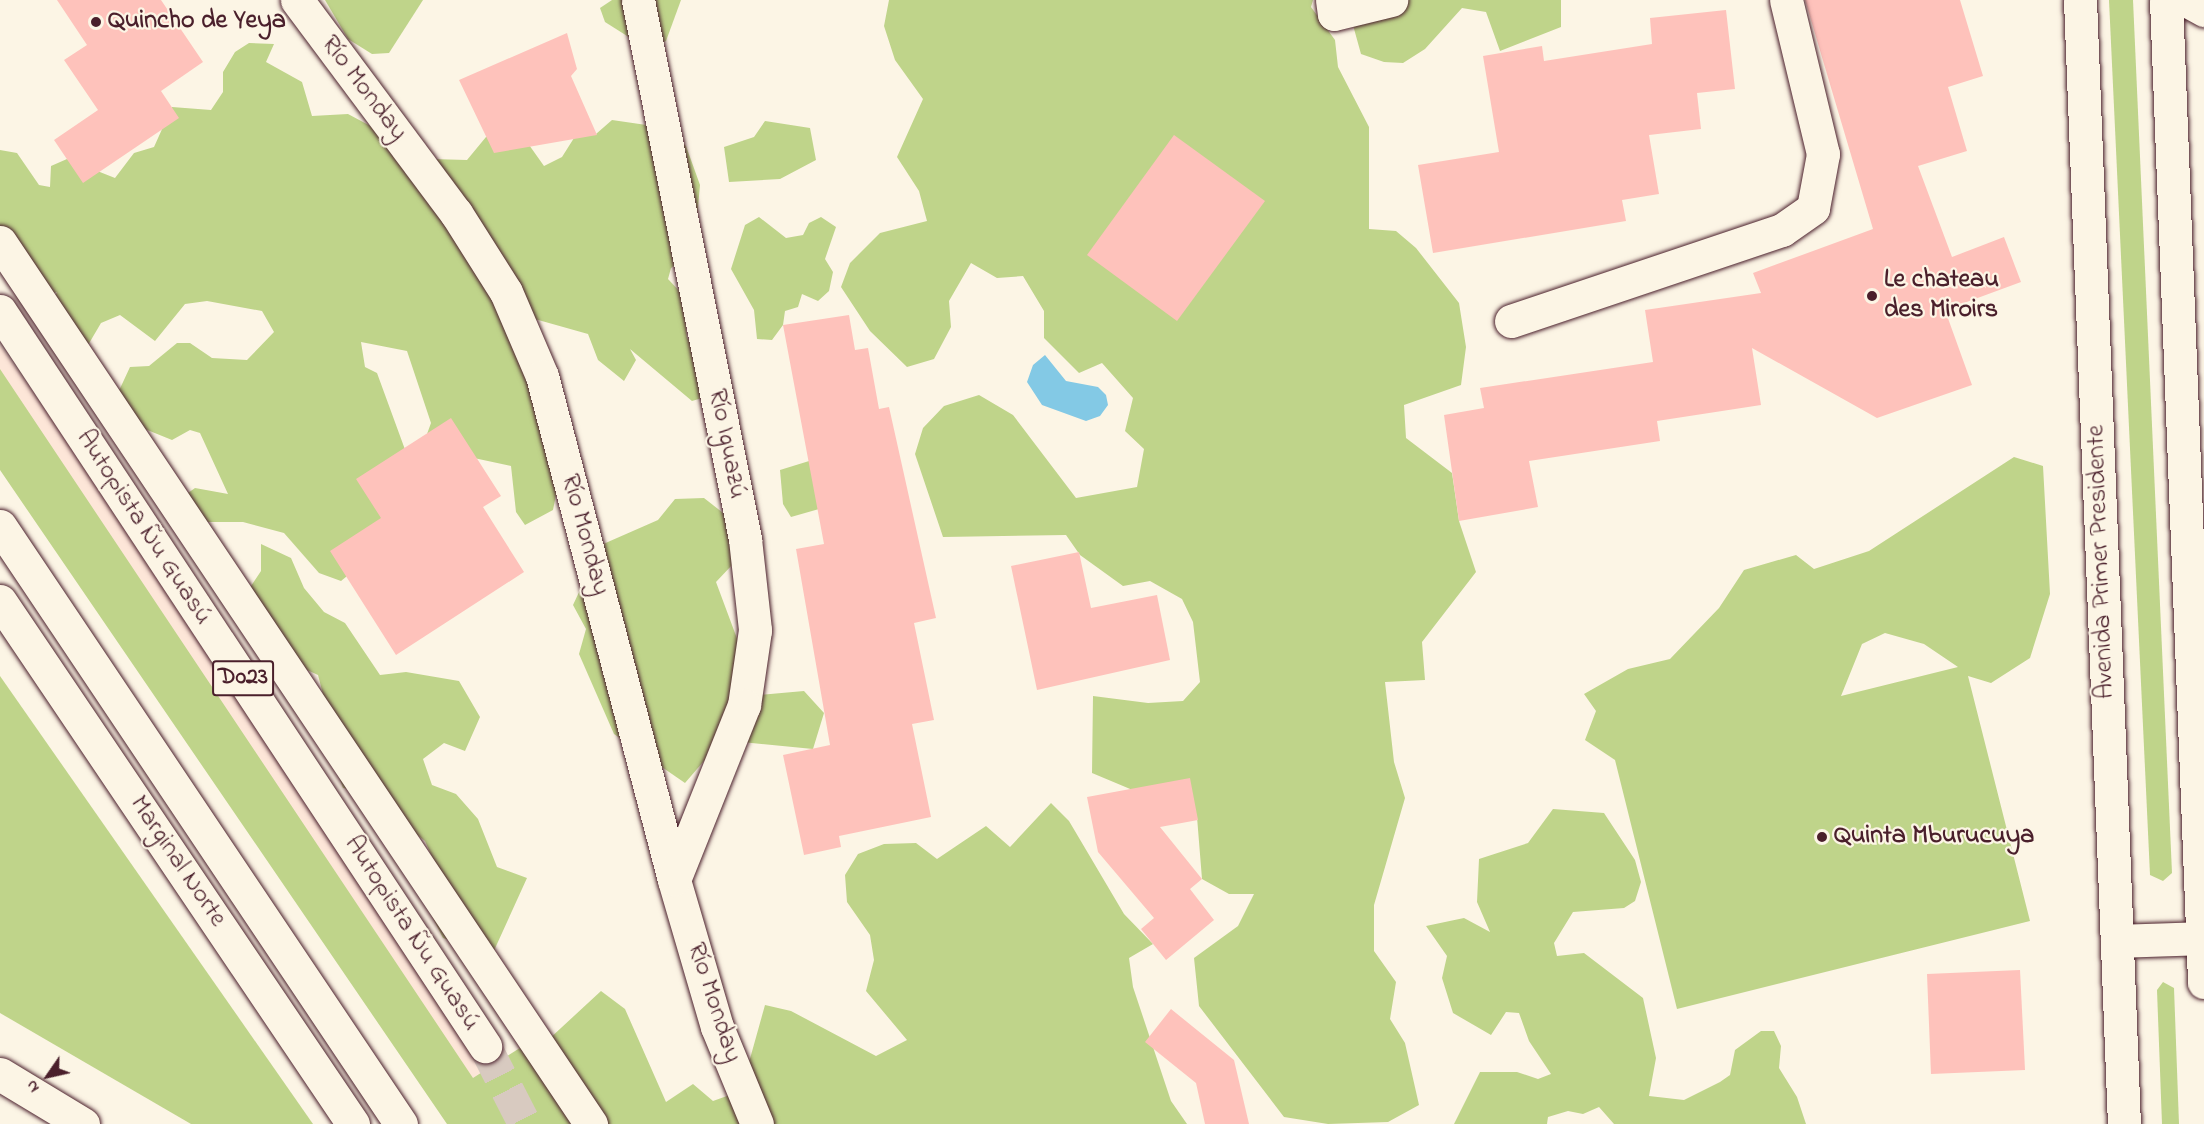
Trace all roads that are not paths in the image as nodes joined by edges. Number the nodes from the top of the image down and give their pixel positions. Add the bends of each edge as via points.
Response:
1 (297, 0) edge
2 (638, 0) edge
3 (1391, 0) edge
4 (1786, 0) edge
5 (2080, 0) edge
6 (2166, 0) edge
7 (2186, 0) edge
8 (1333, 7) edge
9 (2204, 10) edge
10 (0, 242) edge
11 (0, 310) edge
12 (1511, 321) dead end
13 (0, 526) edge
14 (0, 601) edge
15 (2202, 848) edge
16 (674, 880) junction
17 (2203, 938) edge
18 (2117, 941) junction
19 (2204, 982) edge
20 (485, 1046) tunnel mouth
21 (0, 1074) edge
22 (83, 1124) edge
23 (353, 1124) edge
24 (401, 1124) edge
25 (591, 1124) edge
26 (757, 1124) edge
27 (2124, 1124) edge

1 - 16 main road, Río Monday via 456,213 506,292 542,376
2 - 16 main road, Río Iguazú via 745,538 755,630 744,705
3 - 8 main road
4 - 12 main road via 1823,154 1813,208 1782,230
5 - 18 main road, Avenida Primer Presidente
6 - 15 main road
7 - 9 main road
10 - 25 main road
11 - 20 main road, Autopista Ñu Guasú / D023
13 - 24 main road
14 - 23 main road, Marginal Norte
15 - 17 main road
16 - 26 main road, Río Monday via 717,1027
17 - 18 main road
17 - 19 main road
18 - 27 main road, Avenida Primer Presidente
21 - 22 main road

